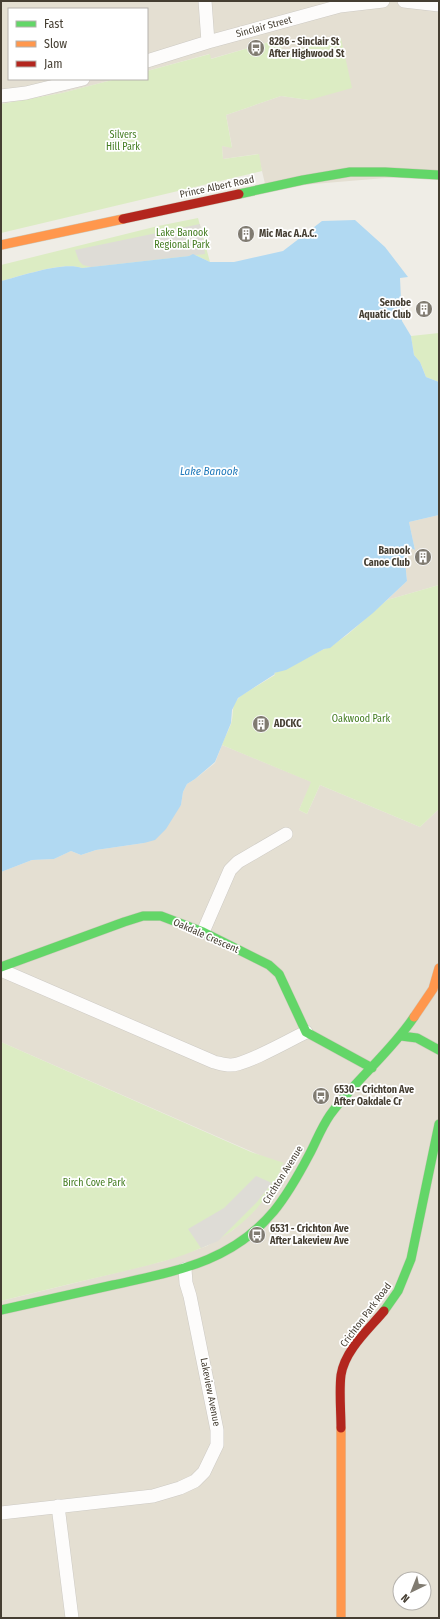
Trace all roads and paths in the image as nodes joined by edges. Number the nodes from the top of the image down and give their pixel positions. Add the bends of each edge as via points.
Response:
1 (205, 1) edge
2 (383, 1) edge
3 (404, 1) edge
4 (439, 5) edge
5 (208, 42) junction
6 (148, 60) edge
7 (80, 80) edge
8 (1, 96) edge
9 (439, 175) edge
10 (1, 245) edge
11 (286, 834) dead end
12 (203, 932) junction
13 (1, 967) edge
14 (439, 968) edge
15 (1, 970) edge
16 (433, 989) junction
17 (437, 1000) dead end
18 (306, 1032) junction
19 (402, 1036) junction
20 (439, 1050) edge
21 (372, 1068) junction
22 (439, 1130) edge
23 (185, 1269) junction
24 (1, 1310) edge
25 (58, 1506) junction
26 (1, 1513) edge
27 (72, 1618) edge
28 (341, 1618) edge

1 - 5 street
2 - 5 street, Sinclair Street via 340,6
3 - 4 street
5 - 6 street, Sinclair Street
7 - 8 street via 26,93
9 - 10 street, Prince Albert Road via 350,172
11 - 12 street via 238,862 230,870
12 - 13 street, Oakdale Crescent via 161,916 143,916
12 - 18 street, Oakdale Crescent via 275,970
14 - 16 street, Crichton Avenue
15 - 18 street via 224,1064 242,1063
16 - 17 street
16 - 19 street, Crichton Avenue
18 - 21 street
19 - 20 street via 417,1038
19 - 21 street, Crichton Avenue
21 - 23 street, Crichton Avenue via 323,1125 292,1186 253,1234 230,1250
22 - 28 street, Crichton Park Road via 405,1277 392,1300 349,1355 341,1375
23 - 24 street, Crichton Avenue
23 - 25 street, Lakeview Avenue via 217,1430 217,1445 204,1472 180,1488 153,1496
25 - 26 street, Lakeview Avenue
25 - 27 street

